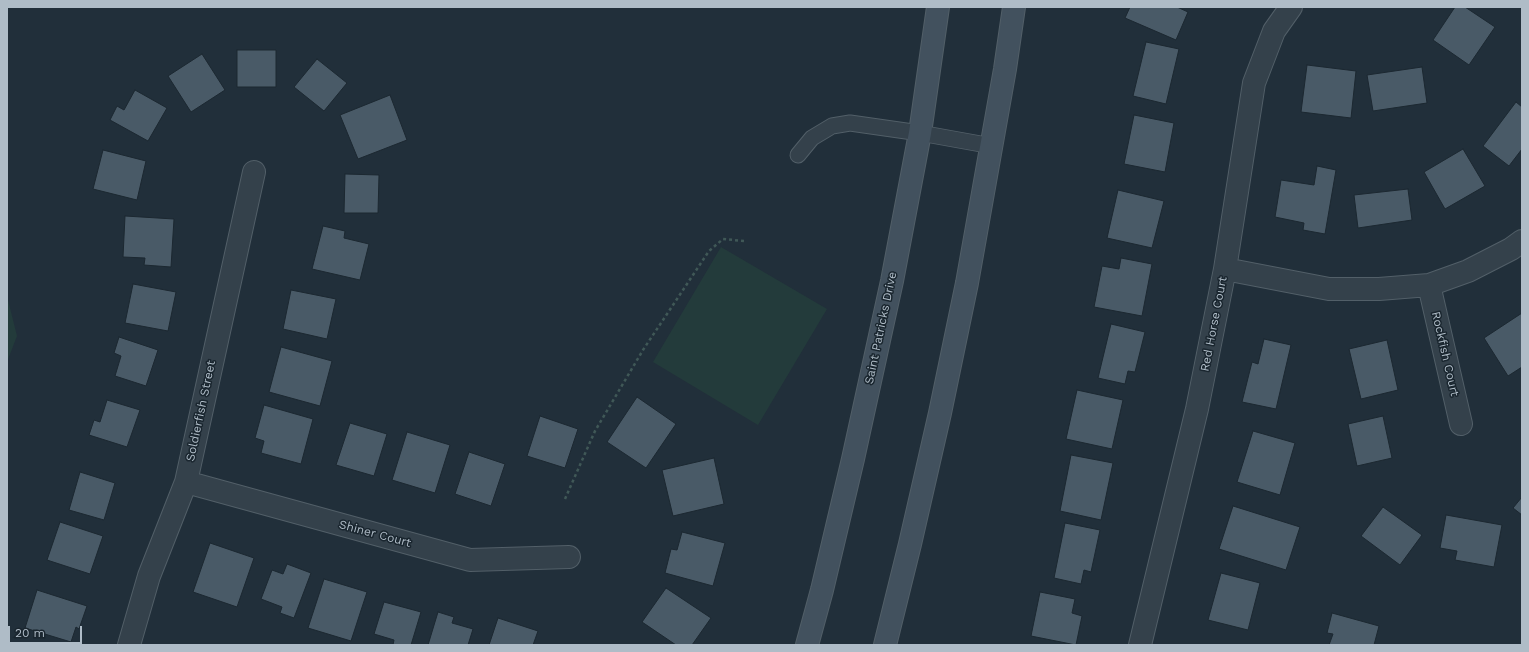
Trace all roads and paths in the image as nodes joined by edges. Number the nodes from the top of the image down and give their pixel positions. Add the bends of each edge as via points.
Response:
1 (938, 7) edge
2 (1014, 7) edge
3 (1291, 7) edge
4 (920, 133) junction
5 (992, 146) junction
6 (798, 155) dead end
7 (254, 172) dead end
8 (744, 241) dead end
9 (1522, 241) edge
10 (1224, 269) junction
11 (1429, 285) junction
12 (1461, 424) dead end
13 (186, 482) junction
14 (565, 499) dead end
15 (569, 557) dead end
16 (129, 645) edge
17 (807, 645) edge
18 (885, 645) edge
19 (1140, 645) edge

1 - 4 main road, Saint Patricks Drive
2 - 5 main road
3 - 10 street, Red Horse Court via 1274,31 1254,83
4 - 5 lane
4 - 6 lane via 850,123 832,126 812,138
4 - 17 main road, Saint Patricks Drive via 892,280 853,459
5 - 18 main road via 940,413
7 - 13 street, Soldierfish Street
8 - 14 path via 723,239 709,251 643,350 595,431
9 - 11 street via 1468,271
10 - 11 street via 1329,288 1379,289
10 - 19 street, Red Horse Court via 1197,409
11 - 12 street, Rockfish Court
13 - 15 street, Shiner Court via 470,560
13 - 16 street, Soldierfish Street via 148,576

